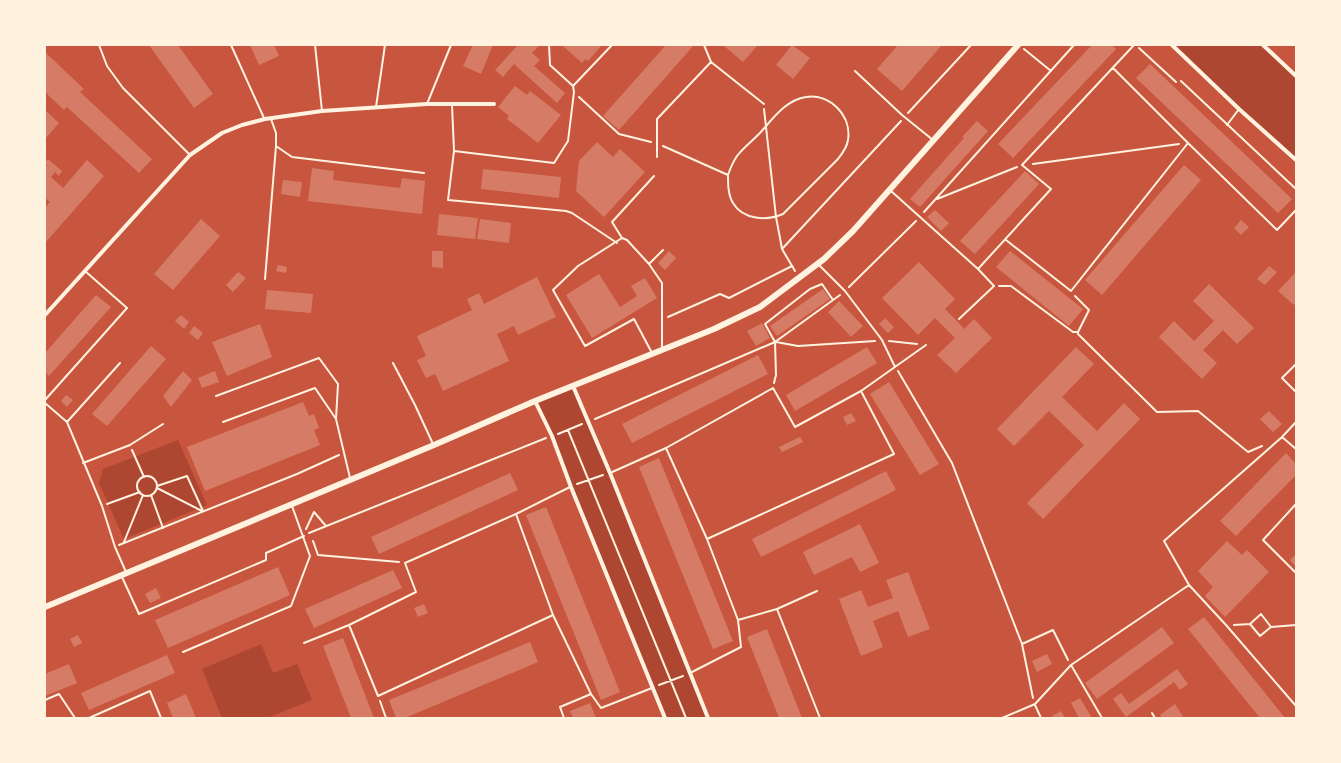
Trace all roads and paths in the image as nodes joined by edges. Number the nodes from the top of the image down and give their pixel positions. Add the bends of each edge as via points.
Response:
1 (99, 45) edge
2 (231, 45) edge
3 (316, 45) edge
4 (384, 45) edge
5 (452, 45) edge
6 (549, 45) edge
7 (612, 45) edge
8 (704, 45) edge
9 (971, 45) edge
10 (1018, 45) edge
11 (1074, 45) edge
12 (1134, 45) edge
13 (1172, 45) edge
14 (1263, 45) edge
15 (1024, 49) dead end
16 (710, 62) junction
17 (1113, 68) junction
18 (1051, 71) junction
19 (855, 72) dead end
20 (1296, 76) edge
21 (1181, 81) dead end
22 (573, 86) junction
23 (574, 92) junction
24 (427, 104) junction
25 (452, 104) junction
26 (494, 104) dead end
27 (764, 104) joint
28 (376, 107) junction
29 (1240, 109) junction
30 (322, 111) junction
31 (905, 117) junction
32 (271, 118) junction
33 (264, 119) junction
34 (1227, 125) junction
35 (766, 127) junction
36 (933, 141) junction
37 (1188, 143) junction
38 (657, 144) junction
39 (276, 146) junction
40 (454, 151) junction
41 (190, 155) junction
42 (657, 157) dead end
43 (1296, 160) edge
44 (1022, 165) junction
45 (424, 173) dead end
46 (728, 175) junction
47 (654, 176) dead end
48 (1296, 189) edge
49 (890, 190) junction
50 (937, 200) junction
51 (1296, 210) edge
52 (920, 216) junction
53 (776, 217) junction
54 (622, 238) junction
55 (1006, 240) junction
56 (616, 243) junction
57 (782, 249) junction
58 (663, 250) dead end
59 (649, 264) junction
60 (818, 264) junction
61 (792, 266) junction
62 (978, 269) junction
63 (85, 271) junction
64 (795, 271) dead end
65 (265, 279) dead end
66 (994, 286) junction
67 (845, 291) junction
68 (1071, 291) junction
69 (833, 300) junction
70 (45, 315) edge
71 (663, 319) junction
72 (959, 319) dead end
73 (1078, 332) junction
74 (882, 340) junction
75 (775, 342) junction
76 (926, 345) joint
77 (662, 349) junction
78 (652, 354) junction
79 (120, 363) dead end
80 (393, 363) dead end
81 (1296, 364) edge
82 (895, 367) junction
83 (573, 386) junction
84 (773, 388) junction
85 (861, 391) junction
86 (1296, 392) edge
87 (216, 396) dead end
88 (45, 401) edge
89 (535, 401) junction
90 (336, 419) junction
91 (67, 422) junction
92 (223, 422) dead end
93 (588, 422) junction
94 (1296, 422) edge
95 (163, 424) dead end
96 (568, 430) junction
97 (552, 436) junction
98 (1282, 437) junction
99 (130, 445) junction
100 (434, 445) junction
101 (1262, 446) dead end
102 (666, 448) junction
103 (1296, 449) edge
104 (343, 453) junction
105 (83, 462) junction
106 (610, 473) junction
107 (144, 477) junction
108 (350, 480) junction
109 (588, 480) junction
110 (157, 487) junction
111 (571, 487) junction
112 (140, 492) junction
113 (143, 495) junction
114 (151, 495) junction
115 (291, 504) junction
116 (1296, 504) edge
117 (102, 506) junction
118 (203, 511) junction
119 (516, 514) junction
120 (326, 526) junction
121 (163, 528) junction
122 (304, 536) junction
123 (706, 539) junction
124 (312, 540) dead end
125 (124, 542) junction
126 (114, 547) junction
127 (405, 563) junction
128 (1296, 573) edge
129 (123, 574) junction
130 (1189, 585) junction
131 (817, 591) dead end
132 (45, 607) edge
133 (777, 609) junction
134 (553, 615) junction
135 (738, 620) junction
136 (1250, 624) junction
137 (349, 625) junction
138 (1226, 625) junction
139 (1296, 625) edge
140 (1271, 627) junction
141 (304, 643) dead end
142 (1022, 644) junction
143 (183, 652) dead end
144 (1071, 665) junction
145 (690, 673) junction
146 (670, 681) junction
147 (652, 688) junction
148 (591, 694) junction
149 (378, 696) junction
150 (45, 700) edge
151 (1035, 704) junction
152 (1296, 706) edge
153 (1152, 713) dead end
154 (75, 718) edge
155 (89, 718) edge
156 (161, 718) edge
157 (386, 718) edge
158 (564, 718) edge
159 (665, 718) edge
160 (686, 718) edge
161 (708, 718) edge
162 (820, 718) edge
163 (1002, 718) edge
164 (1041, 718) edge
165 (1102, 718) edge
166 (1155, 718) edge

1 - 41 lane via 107,66 124,88
2 - 33 lane
3 - 30 lane
4 - 28 lane
5 - 24 lane
6 - 22 lane via 550,64
7 - 22 lane
8 - 16 lane
9 - 31 path
10 - 36 main road
11 - 18 path
12 - 17 lane
13 - 29 street
14 - 20 street
15 - 18 path
16 - 27 lane
16 - 38 lane via 656,119
17 - 37 lane
17 - 44 lane
18 - 50 path
19 - 31 lane
21 - 34 lane
22 - 23 lane
23 - 38 path via 619,134
23 - 40 lane via 568,141 554,163
24 - 25 street
24 - 28 street
25 - 26 street
25 - 40 lane
27 - 35 path
28 - 30 street
29 - 34 lane
29 - 43 street
30 - 32 street
31 - 36 lane
31 - 57 path
32 - 33 street
32 - 39 lane via 276,133
33 - 41 street via 222,133
34 - 48 lane
35 - 46 path via 737,156
35 - 53 path
35 - 53 path via 794,100 818,96 829,100 840,110 848,129 848,141 838,159 791,208
36 - 49 main road
37 - 44 path
37 - 51 lane via 1277,230
37 - 68 lane
38 - 42 lane
38 - 46 path
39 - 45 lane via 292,157
39 - 65 lane
40 - 56 lane via 448,200 566,211
41 - 63 street
44 - 50 path
44 - 55 lane via 1051,189
46 - 53 path via 733,203 742,212 762,219
47 - 54 lane via 612,222
49 - 52 lane
49 - 60 main road via 853,231
50 - 52 path
52 - 62 lane
52 - 67 path
53 - 57 path
54 - 56 lane
54 - 59 lane via 627,240
55 - 62 lane
55 - 68 lane
56 - 78 lane via 578,266 553,290 585,346 634,319
57 - 61 path
58 - 59 lane
59 - 71 lane via 662,283
60 - 67 lane
60 - 77 main road via 760,307 714,329
61 - 64 path
61 - 71 path via 729,298 720,294
62 - 66 lane
63 - 70 street
63 - 88 lane via 127,308
66 - 72 lane
66 - 73 path via 1011,286 1073,332
67 - 69 path
67 - 74 lane
68 - 73 path via 1089,310
69 - 75 path
69 - 75 path via 822,284 810,289 765,324
71 - 77 lane
73 - 101 path via 1157,412 1198,410 1248,452
74 - 75 path via 798,346
74 - 76 path
74 - 82 lane
75 - 84 path via 776,375
75 - 93 path
76 - 82 lane
77 - 78 main road
78 - 83 main road
79 - 91 lane
80 - 100 lane
81 - 86 lane via 1282,378
82 - 85 lane
82 - 142 path via 952,463
83 - 89 main road
83 - 93 street
84 - 85 lane via 795,427
84 - 102 lane
85 - 123 lane via 894,454
87 - 90 lane via 319,358 338,384
88 - 91 lane
89 - 97 street
89 - 100 main road
90 - 92 lane via 315,388
90 - 104 lane
91 - 105 lane
93 - 96 path
93 - 106 street
94 - 98 lane
95 - 99 lane
96 - 97 path
96 - 109 path
97 - 111 street
97 - 120 path
98 - 103 lane
98 - 130 lane via 1164,541
99 - 105 lane
99 - 107 path
100 - 108 main road
102 - 106 lane
102 - 123 lane
104 - 108 lane
104 - 118 path
105 - 117 lane
106 - 109 path
106 - 145 street
107 - 110 path via 153,478
107 - 112 path via 138,483
108 - 115 main road
109 - 111 path
109 - 146 path
110 - 114 path
110 - 118 path
110 - 118 path via 187,476
111 - 119 lane
111 - 147 street
112 - 113 path
112 - 117 path
113 - 114 path
113 - 125 path
114 - 121 path
115 - 122 lane
115 - 129 main road
116 - 128 lane via 1263,540
117 - 126 lane
118 - 121 path
119 - 127 lane
119 - 134 lane
120 - 122 path
120 - 122 path via 314,512
121 - 125 path
122 - 129 lane via 266,553 266,560 139,614
122 - 143 lane via 310,556 291,606
123 - 135 lane
124 - 127 path via 318,555
125 - 126 path
126 - 129 lane
127 - 137 lane via 416,592
129 - 132 main road
130 - 138 lane
130 - 144 lane
131 - 133 lane
133 - 135 lane
133 - 162 lane
134 - 148 lane
134 - 149 lane
135 - 145 lane via 741,647
136 - 138 path
136 - 140 path via 1260,636
136 - 140 path via 1261,614
137 - 141 lane
137 - 149 lane
138 - 152 lane
139 - 140 path
142 - 144 path via 1053,630
142 - 151 path
144 - 151 lane
144 - 165 lane
145 - 146 path
145 - 161 street
146 - 147 path
146 - 160 path
147 - 148 lane via 601,708
147 - 159 street
148 - 158 lane via 560,708
149 - 157 path
150 - 154 lane via 59,694
151 - 163 lane
151 - 164 lane
153 - 166 lane
155 - 156 lane via 150,691

